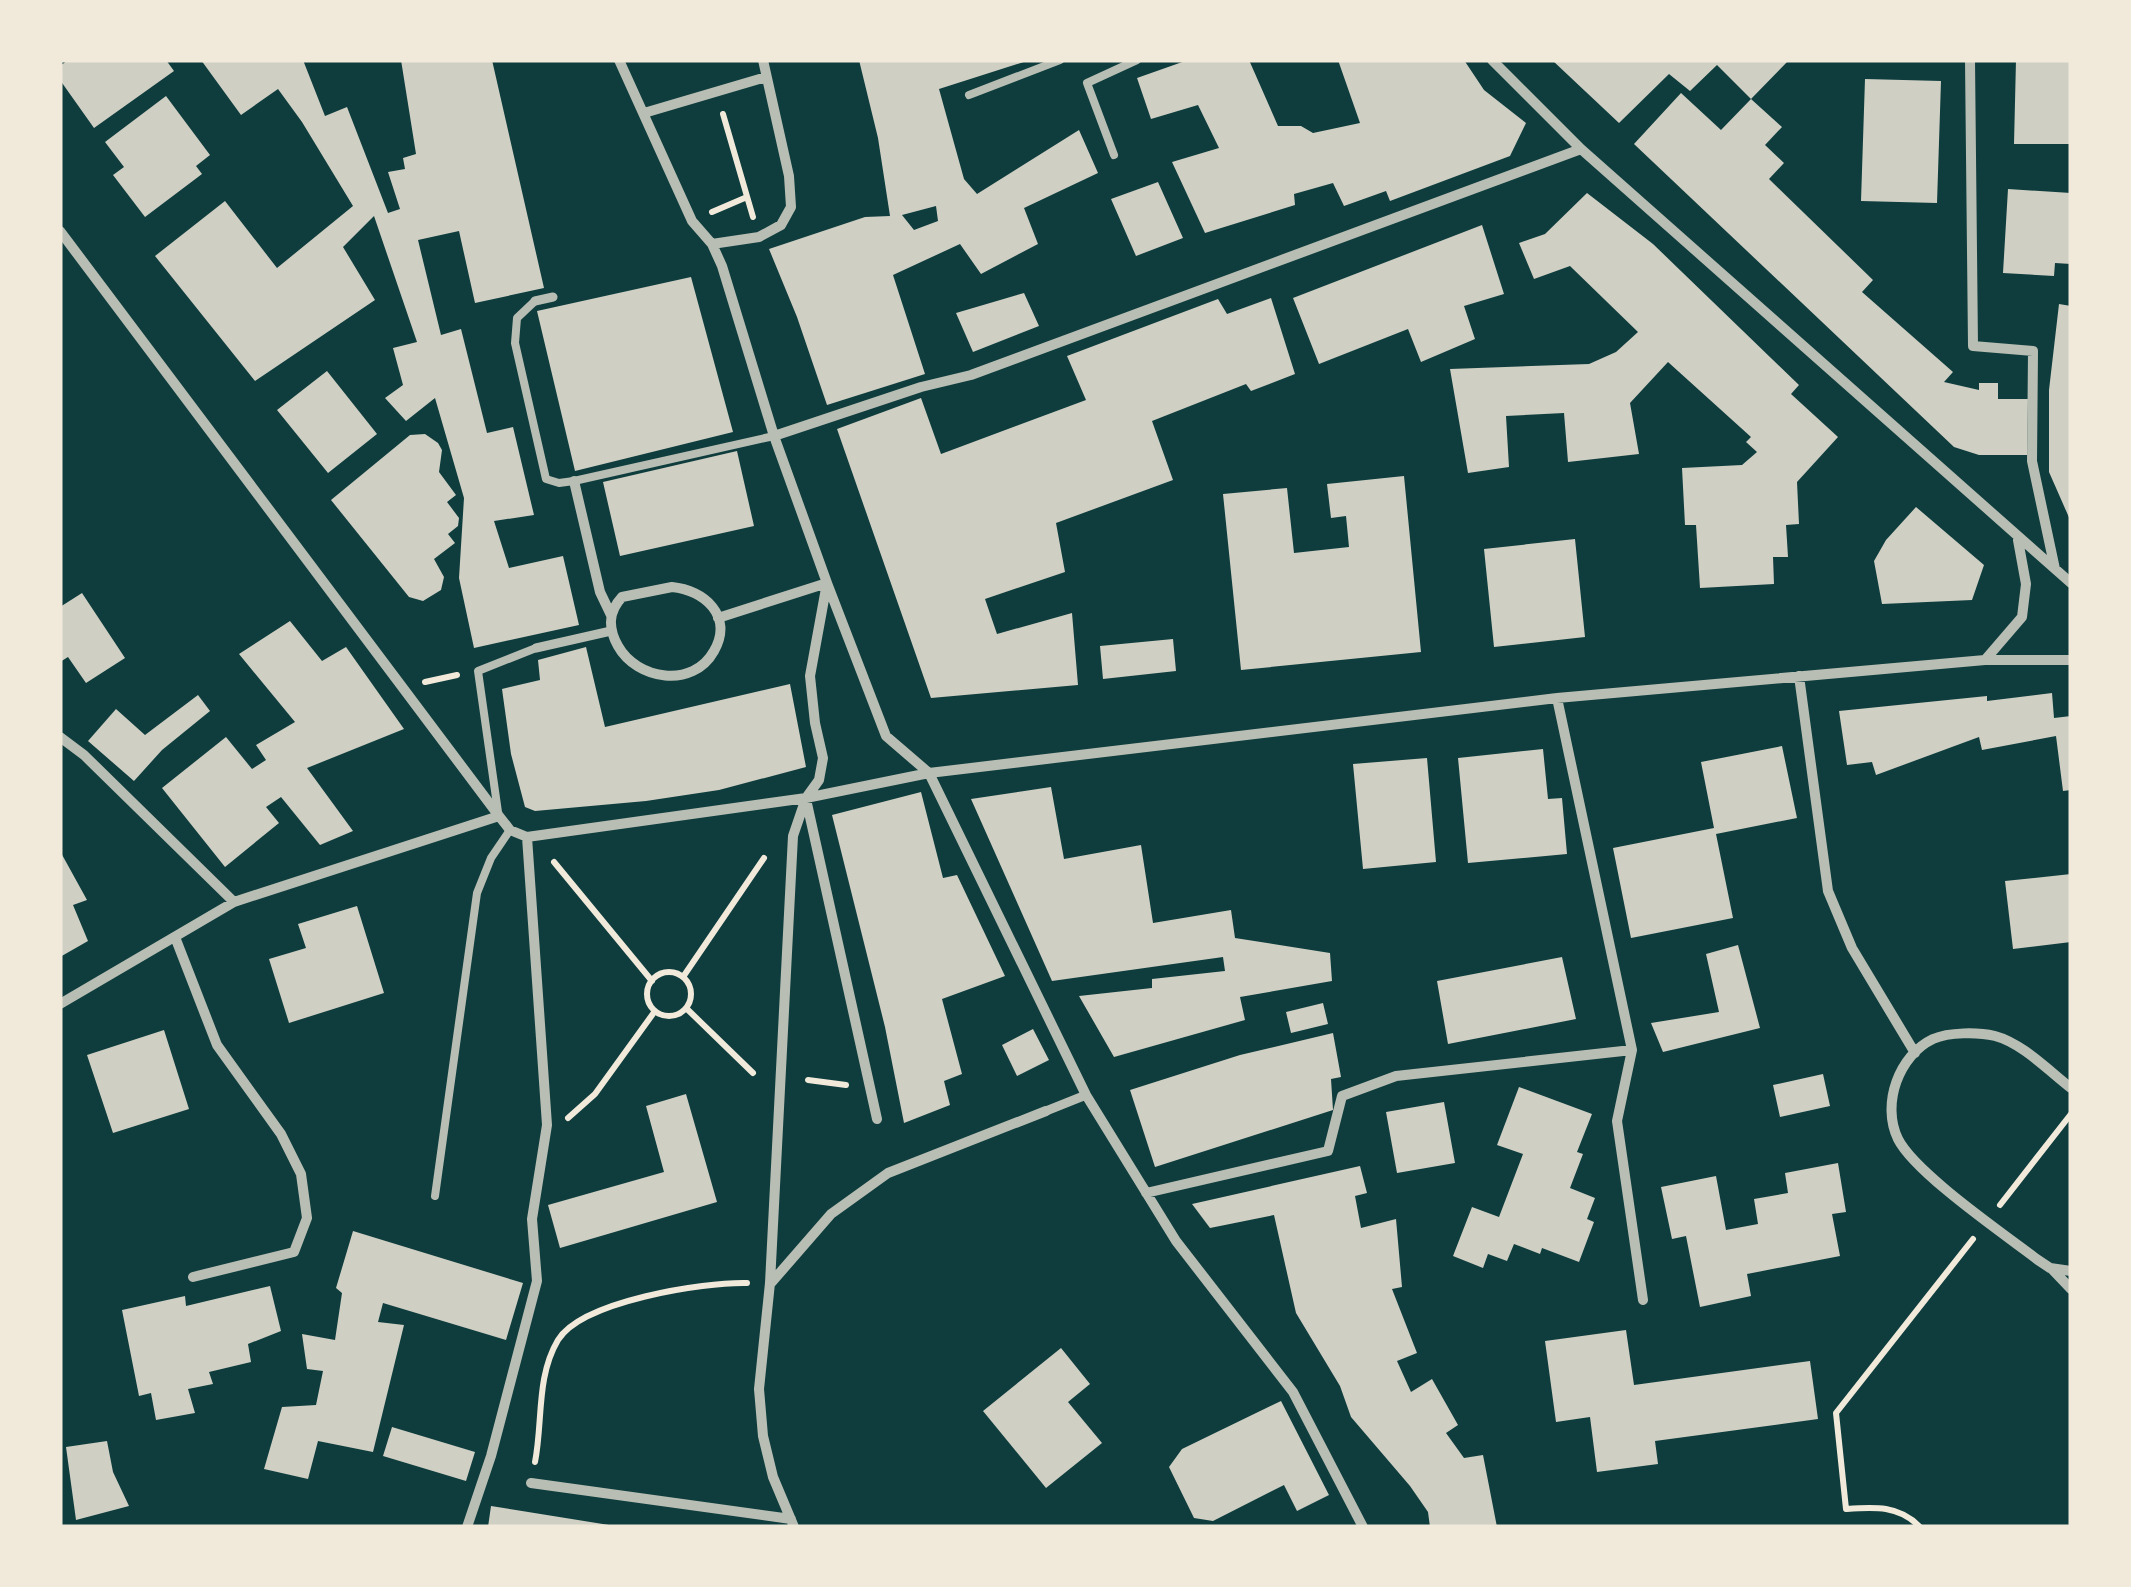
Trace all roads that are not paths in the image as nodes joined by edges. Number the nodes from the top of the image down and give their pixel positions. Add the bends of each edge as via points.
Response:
1 (619, 60) edge
2 (763, 60) edge
3 (1060, 60) edge
4 (1138, 60) edge
5 (1492, 60) edge
6 (1970, 60) edge
7 (766, 76) junction
8 (969, 95) dead end
9 (644, 113) junction
10 (1581, 148) junction
11 (1114, 155) dead end
12 (60, 231) edge
13 (712, 244) junction
14 (553, 297) dead end
15 (535, 301) joint
16 (774, 436) junction
17 (574, 481) junction
18 (2018, 540) junction
19 (2055, 570) junction
20 (827, 583) junction
21 (2071, 584) edge
22 (611, 615) junction
23 (718, 618) junction
24 (611, 631) junction
25 (536, 648) joint
26 (1985, 660) junction
27 (2071, 660) edge
28 (1799, 676) junction
29 (1557, 698) junction
30 (60, 737) edge
31 (929, 773) junction
32 (806, 798) junction
33 (499, 816) junction
34 (510, 830) junction
35 (527, 837) junction
36 (234, 902) junction
37 (175, 937) junction
38 (60, 1004) edge
39 (1632, 1050) junction
40 (1915, 1053) junction
41 (2071, 1088) edge
42 (1086, 1095) junction
43 (1046, 1111) joint
44 (877, 1119) dead end
45 (1146, 1193) junction
46 (435, 1196) dead end
47 (2050, 1268) junction
48 (2071, 1271) edge
49 (193, 1278) dead end
50 (770, 1284) junction
51 (2071, 1289) edge
52 (1643, 1300) dead end
53 (531, 1482) dead end
54 (792, 1523) edge
55 (467, 1527) edge
56 (1364, 1527) edge

1 - 9 street
2 - 7 street
3 - 8 lane
4 - 11 lane via 1087,83
5 - 10 street
6 - 19 street via 1973,346 2033,352 2032,462
7 - 9 street
7 - 13 street via 790,206 781,225 759,237
9 - 13 street via 692,220
10 - 16 street via 971,375
10 - 18 street
12 - 33 street
13 - 16 street
14 - 15 street
15 - 17 lane via 517,318 514,343 546,478
16 - 17 lane
16 - 20 street
17 - 22 street
18 - 19 street
18 - 26 street via 2026,584 2022,617
19 - 21 street
20 - 23 street
20 - 31 street via 886,736
20 - 32 street via 810,676 823,758 820,780
22 - 23 street via 622,597 672,588 704,596
22 - 24 street
23 - 24 street via 715,650 676,675 646,673 634,665
24 - 25 street
25 - 33 lane via 478,671
26 - 27 street
26 - 28 street
28 - 29 street
28 - 40 street via 1828,891 1852,948
29 - 31 street
29 - 39 street
30 - 36 street
31 - 32 street
31 - 42 street
32 - 35 street
32 - 44 street
32 - 50 street via 794,836
33 - 34 street
33 - 36 street
34 - 35 street
34 - 46 lane via 478,893
35 - 55 street via 546,1125 532,1219 537,1281
36 - 37 street
37 - 38 street
37 - 49 street via 218,1045 300,1174 307,1218 294,1252
39 - 45 street via 1396,1076 1342,1096 1328,1151
39 - 52 street via 1617,1121
40 - 41 street via 1934,1038 1994,1035
40 - 47 street via 1893,1095 1898,1140 1916,1163
42 - 43 street
42 - 45 street
43 - 50 street via 888,1173 831,1214
45 - 56 street via 1293,1392
47 - 48 street
47 - 51 street
50 - 54 street via 759,1389 763,1436
53 - 54 street

